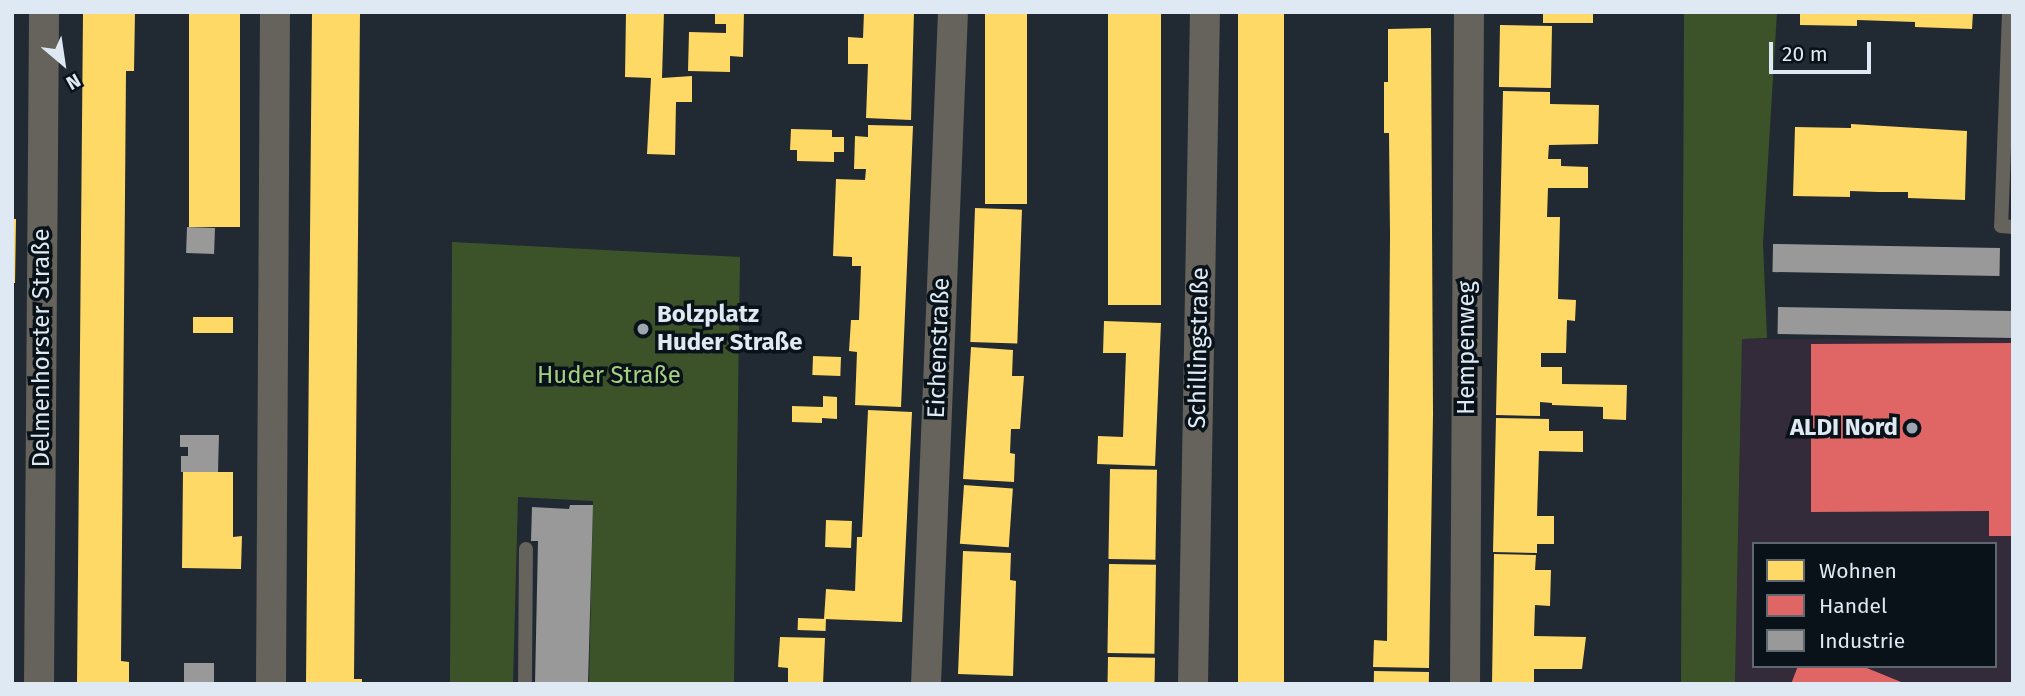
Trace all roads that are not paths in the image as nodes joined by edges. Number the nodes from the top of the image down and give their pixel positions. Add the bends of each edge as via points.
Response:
1 (44, 12) edge
2 (275, 12) edge
3 (953, 12) edge
4 (1205, 12) edge
5 (1469, 12) edge
6 (2008, 12) edge
7 (2013, 227) edge
8 (526, 549) dead end
9 (39, 684) edge
10 (271, 684) edge
11 (525, 684) edge
12 (926, 684) edge
13 (1193, 684) edge
14 (1465, 684) edge

1 - 9 street, Delmenhorster Straße
2 - 10 street
3 - 12 street, Eichenstraße
4 - 13 street, Schillingstraße
5 - 14 street, Hempenweg
6 - 7 lane via 2001,226
8 - 11 lane

